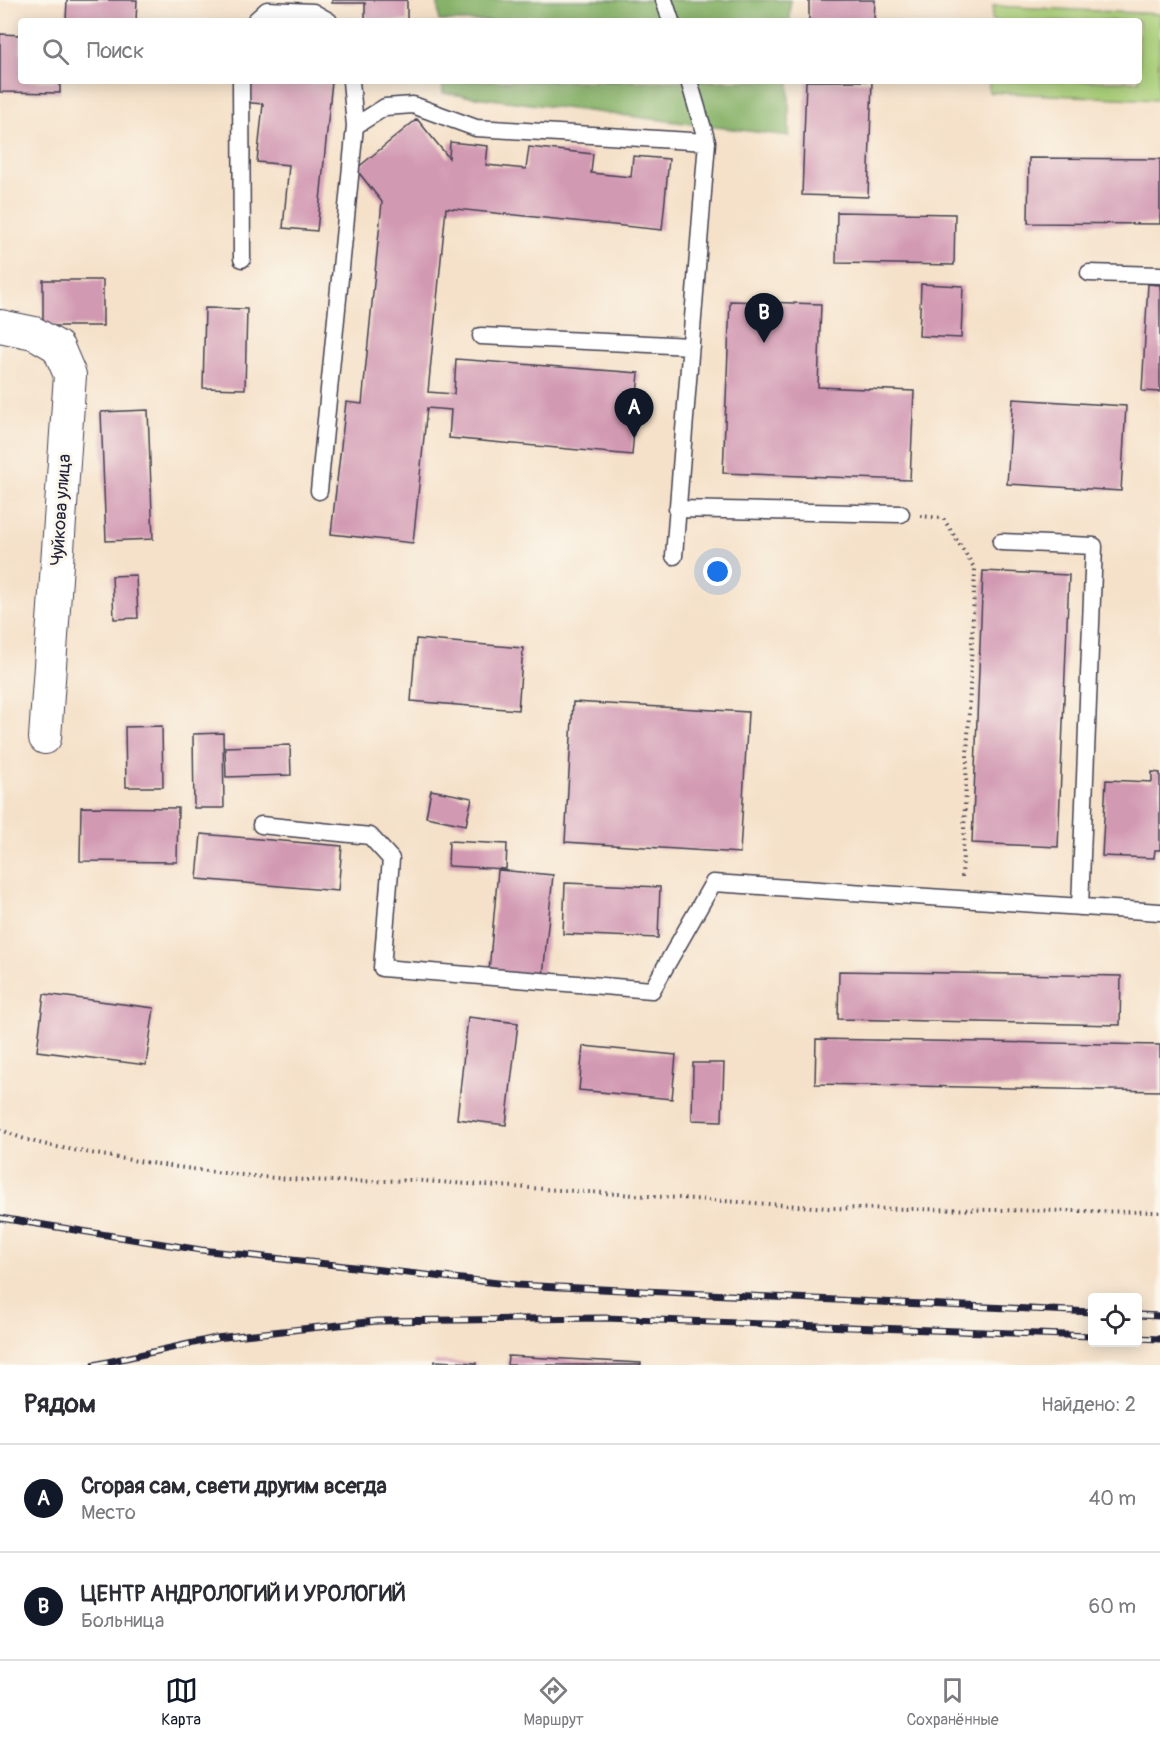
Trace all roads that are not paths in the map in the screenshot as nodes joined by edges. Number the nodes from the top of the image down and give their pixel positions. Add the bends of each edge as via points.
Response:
1 (664, 0) edge
2 (263, 10) edge
3 (324, 18) edge
4 (670, 18) edge
5 (241, 84) edge
6 (351, 84) edge
7 (690, 84) edge
8 (355, 126) junction
9 (707, 142) junction
10 (242, 259) dead end
11 (1089, 273) dead end
12 (1160, 275) edge
13 (0, 326) edge
14 (481, 336) dead end
15 (690, 346) junction
16 (319, 491) dead end
17 (677, 508) junction
18 (901, 514) road end
19 (1000, 542) dead end
20 (674, 556) dead end
21 (45, 738) dead end
22 (261, 825) dead end
23 (1080, 907) junction
24 (1160, 912) edge

1 - 4 lane
2 - 3 lane via 313,12
5 - 10 lane
6 - 8 lane
7 - 9 lane
8 - 9 lane via 385,107 413,105 476,128
8 - 16 lane
9 - 15 lane
11 - 12 lane
13 - 21 street, Чуйкова улица via 34,333 58,347 70,375
14 - 15 lane
15 - 17 lane
17 - 18 lane
17 - 20 lane
19 - 23 lane via 1094,546
22 - 23 lane via 370,836 392,859 382,968 652,990 713,883
23 - 24 lane

